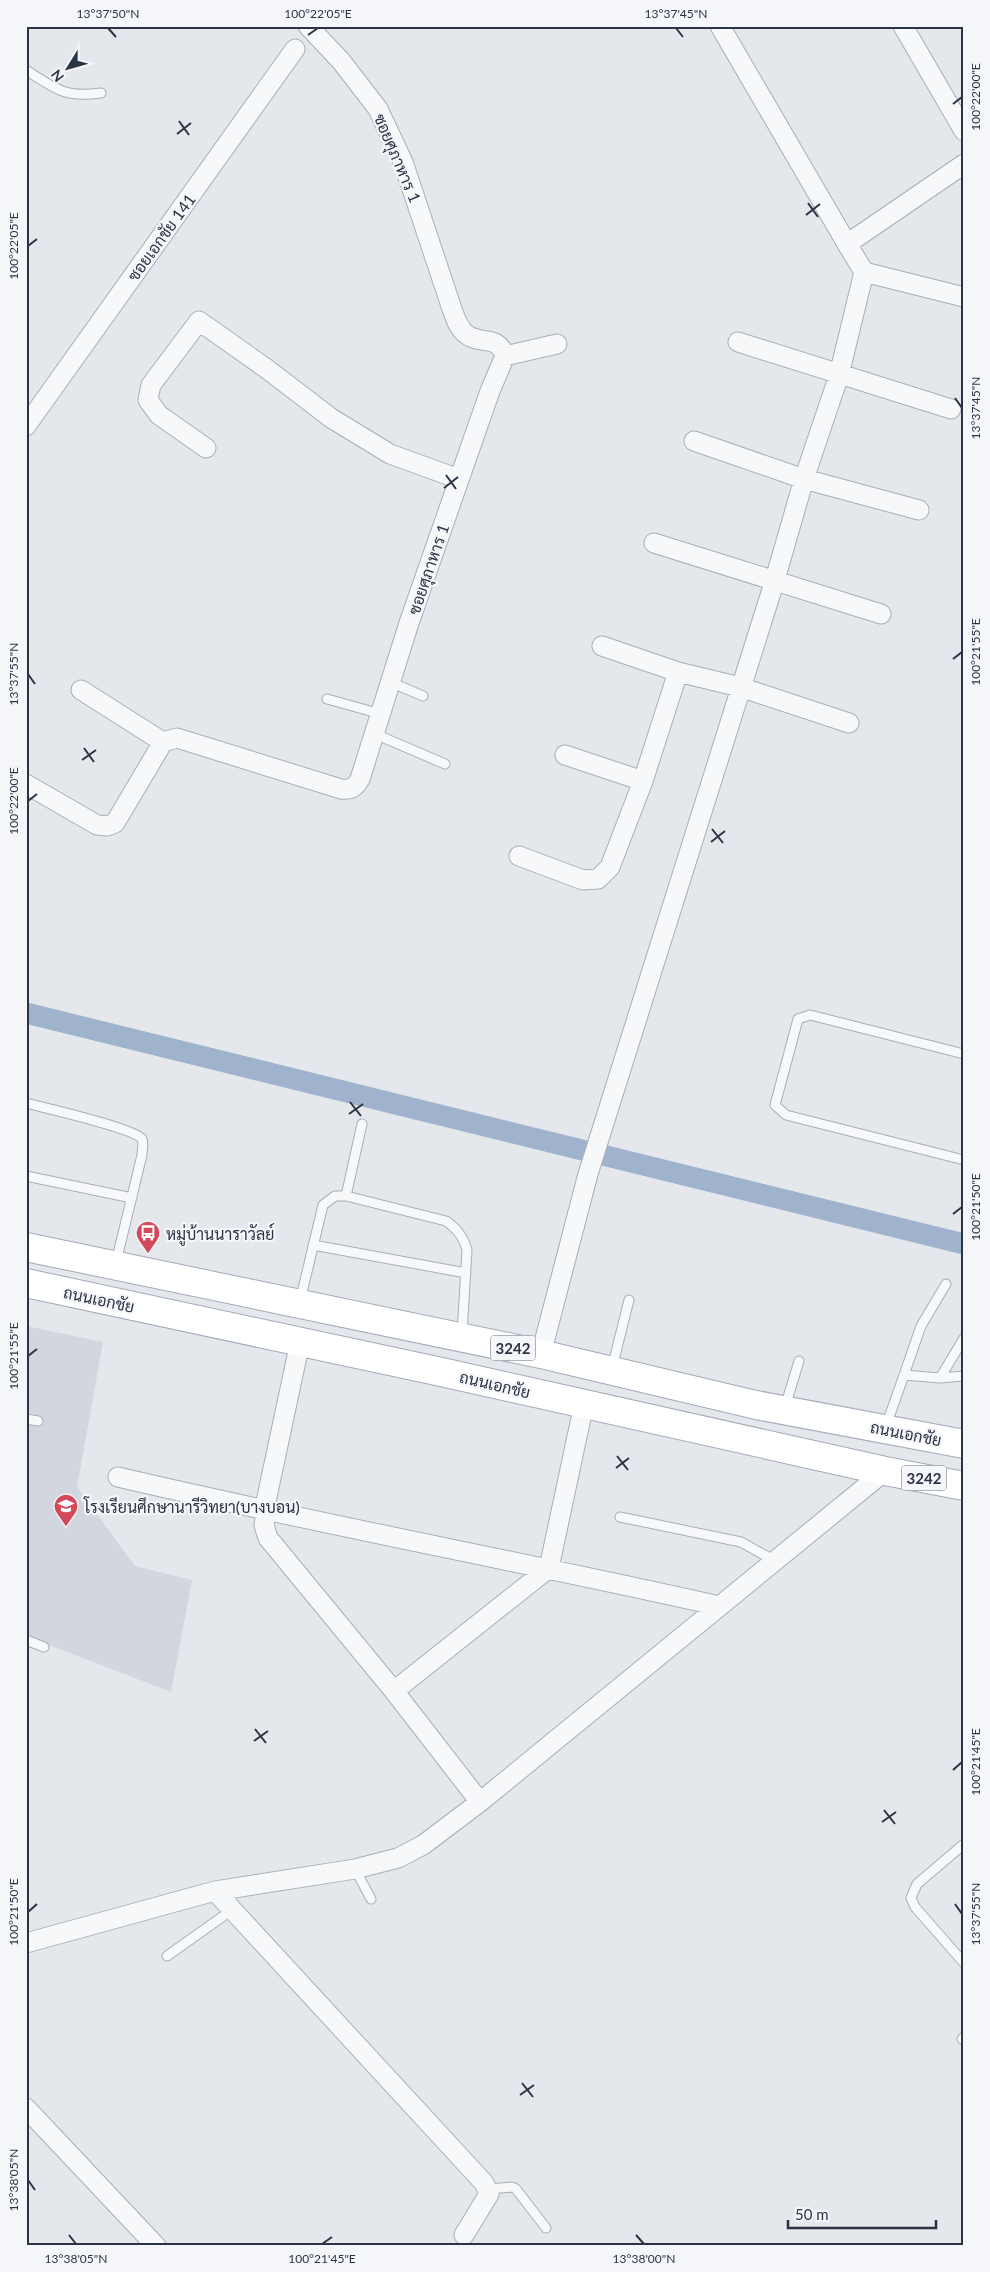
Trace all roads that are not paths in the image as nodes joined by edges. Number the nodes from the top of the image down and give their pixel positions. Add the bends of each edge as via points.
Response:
1 (308, 26) edge
2 (720, 26) edge
3 (903, 26) edge
4 (295, 49) dead end
5 (26, 70) edge
6 (101, 93) dead end
7 (964, 131) edge
8 (964, 164) edge
9 (847, 244) junction
10 (864, 272) junction
11 (964, 297) edge
12 (738, 342) dead end
13 (557, 344) dead end
14 (505, 356) junction
15 (839, 375) junction
16 (951, 409) dead end
17 (26, 426) edge
18 (694, 441) dead end
19 (206, 448) dead end
20 (459, 479) junction
21 (804, 479) junction
22 (919, 510) dead end
23 (654, 543) dead end
24 (774, 583) junction
25 (881, 614) dead end
26 (602, 646) dead end
27 (678, 672) junction
28 (390, 682) junction
29 (740, 687) junction
30 (81, 690) dead end
31 (424, 696) dead end
32 (327, 699) dead end
33 (381, 714) junction
34 (849, 723) dead end
35 (375, 734) junction
36 (162, 742) junction
37 (565, 755) dead end
38 (445, 764) dead end
39 (643, 782) junction
40 (26, 784) edge
41 (519, 856) dead end
42 (964, 1054) edge
43 (26, 1103) edge
44 (362, 1124) dead end
45 (964, 1160) edge
46 (26, 1176) edge
47 (346, 1196) junction
48 (132, 1198) junction
49 (314, 1245) junction
50 (26, 1247) edge
51 (115, 1265) junction
52 (466, 1273) junction
53 (26, 1283) edge
54 (946, 1284) dead end
55 (629, 1300) dead end
56 (299, 1304) junction
57 (462, 1337) junction
58 (964, 1338) edge
59 (300, 1342) junction
60 (541, 1354) junction
61 (798, 1361) dead end
62 (612, 1370) junction
63 (904, 1375) junction
64 (964, 1376) edge
65 (940, 1378) junction
66 (584, 1404) junction
67 (785, 1409) junction
68 (26, 1419) edge
69 (38, 1421) dead end
70 (897, 1431) junction
71 (964, 1444) edge
72 (885, 1471) junction
73 (118, 1477) dead end
74 (964, 1486) edge
75 (265, 1512) junction
76 (620, 1518) dead end
77 (775, 1561) junction
78 (549, 1568) junction
79 (720, 1606) junction
80 (26, 1640) edge
81 (44, 1647) dead end
82 (394, 1691) junction
83 (480, 1802) junction
84 (964, 1844) edge
85 (355, 1869) junction
86 (215, 1891) junction
87 (371, 1899) dead end
88 (232, 1910) junction
89 (26, 1943) edge
90 (167, 1956) dead end
91 (964, 1963) edge
92 (26, 2108) edge
93 (488, 2189) junction
94 (546, 2228) dead end
95 (464, 2235) dead end
96 (156, 2246) edge

1 - 14 street, ซอยศุภาหาร 1 via 342,61 378,109 403,162 462,330 471,338 495,342
2 - 9 street
3 - 7 street
4 - 17 street, ซอยเอกชัย 141
5 - 6 lane via 58,91 83,96
8 - 9 street
9 - 10 street
10 - 11 street
10 - 15 street
12 - 15 street
13 - 14 street
14 - 20 street, ซอยศุภาหาร 1
15 - 16 street
15 - 21 street
18 - 21 street
19 - 20 street via 159,415 148,400 151,385 198,321 331,418 390,454
20 - 28 street, ซอยศุภาหาร 1
21 - 22 street
21 - 24 street
23 - 24 street
24 - 25 street
24 - 29 street
26 - 27 street
27 - 29 street
27 - 39 street
28 - 31 lane
28 - 33 street, ซอยศุภาหาร 1
29 - 34 street
29 - 60 street via 588,1174
30 - 36 street
32 - 33 lane
33 - 35 street, ซอยศุภาหาร 1
35 - 36 street, ซอยศุภาหาร 1 via 360,779 349,790 177,738
35 - 38 lane
36 - 40 street via 115,823 107,826 97,825
37 - 39 street
39 - 41 street via 610,867 598,879 583,880
42 - 45 lane via 810,1015 803,1016 798,1019 775,1105 786,1115
43 - 48 lane via 126,1130 141,1138 142,1154
44 - 47 lane
46 - 48 lane
47 - 49 lane via 335,1196 323,1205
47 - 52 lane via 446,1221 464,1238
48 - 51 lane
49 - 52 lane
49 - 56 lane
50 - 51 main road, ถนนเอกชัย / 3242
51 - 56 main road, ถนนเอกชัย / 3242
52 - 57 lane
53 - 59 main road, ถนนเอกชัย / 3242
54 - 63 lane via 921,1326
55 - 62 lane
56 - 57 main road, ถนนเอกชัย / 3242
57 - 60 main road, ถนนเอกชัย / 3242
58 - 65 lane
59 - 66 main road, ถนนเอกชัย / 3242
59 - 75 street
60 - 62 main road, ถนนเอกชัย / 3242
61 - 67 lane
62 - 67 main road, ถนนเอกชัย / 3242
63 - 65 lane
63 - 70 lane
64 - 65 lane
66 - 72 main road, ถนนเอกชัย / 3242
66 - 78 street
67 - 70 main road, ถนนเอกชัย / 3242
68 - 69 lane
70 - 71 main road, ถนนเอกชัย / 3242
70 - 72 main road
72 - 74 main road, ถนนเอกชัย / 3242
72 - 77 street
73 - 75 street
75 - 78 street
75 - 82 street via 268,1538
76 - 77 lane via 741,1542
77 - 79 street
78 - 79 street
78 - 82 street
79 - 83 street
80 - 81 lane
82 - 83 street
83 - 85 street via 423,1844 398,1858
84 - 91 lane via 917,1884 911,1898 915,1907
85 - 86 street
85 - 87 lane
86 - 88 street
86 - 89 street
88 - 90 lane
88 - 93 street
92 - 96 street
93 - 94 lane via 516,2189
93 - 95 street via 487,2200

